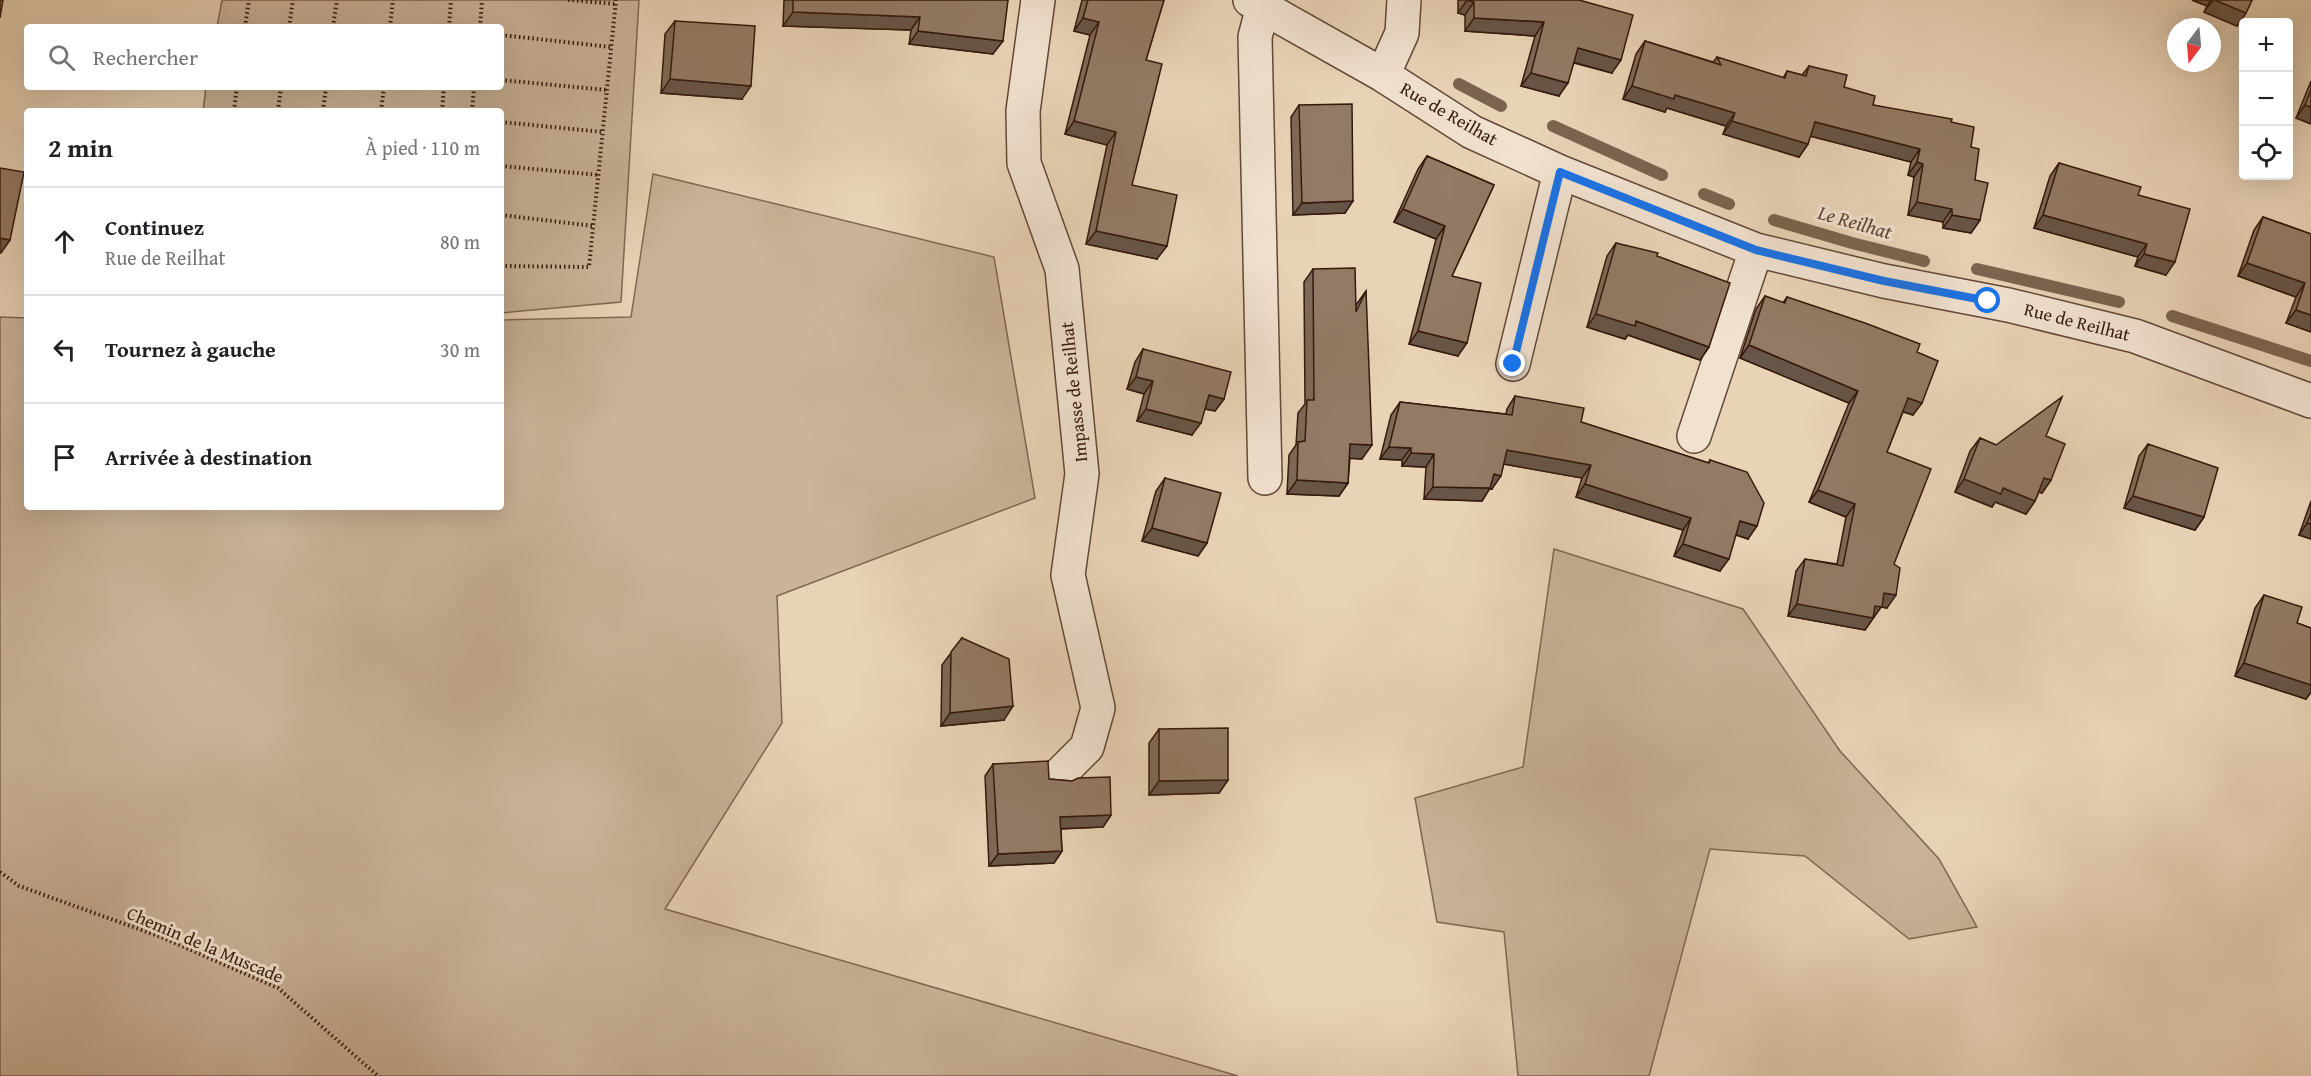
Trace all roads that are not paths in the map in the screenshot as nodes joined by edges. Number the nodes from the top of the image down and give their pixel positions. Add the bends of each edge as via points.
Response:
1 (1038, 0) edge
2 (1404, 0) edge
3 (1256, 3) edge
4 (1383, 75) junction
5 (1560, 172) junction
6 (1756, 250) junction
7 (1513, 364) dead end
8 (2311, 401) edge
9 (1694, 436) dead end
10 (1265, 478) dead end
11 (1059, 775) dead end

1 - 11 street, Impasse de Reilhat via 1023,111 1024,163 1062,269 1082,474 1068,575 1098,708 1087,747
2 - 4 street via 1402,33
3 - 4 street, Rue de Reilhat
3 - 10 street
4 - 5 street, Rue de Reilhat via 1472,132
5 - 6 street, Rue de Reilhat
5 - 7 street
6 - 8 street, Rue de Reilhat via 2135,336
6 - 9 street

